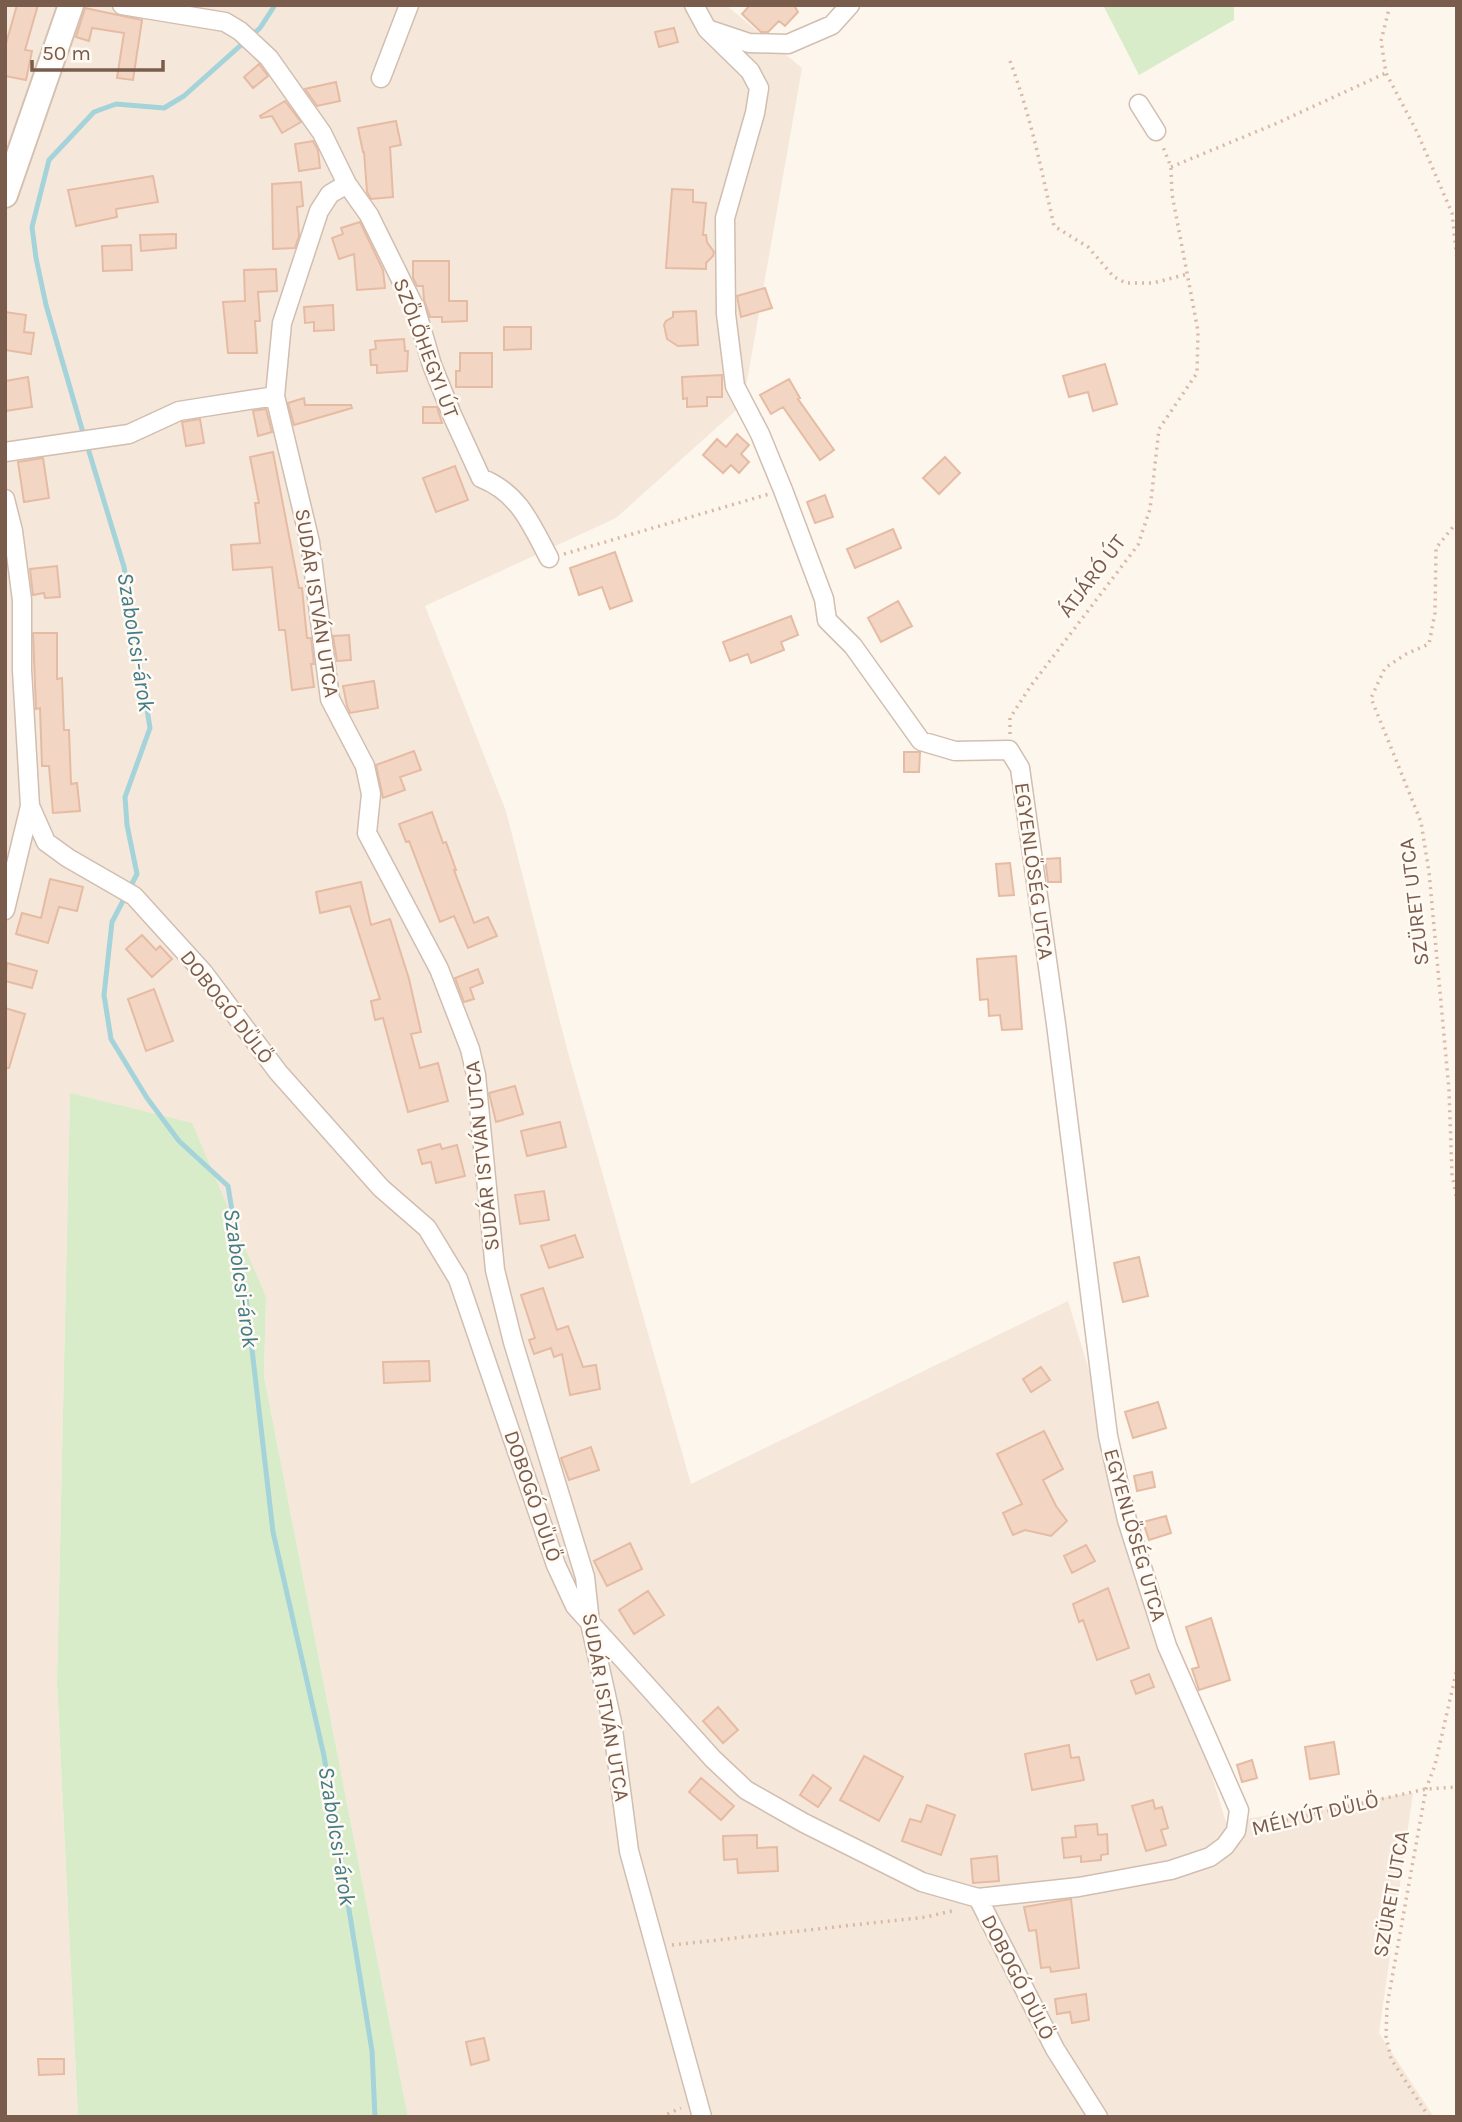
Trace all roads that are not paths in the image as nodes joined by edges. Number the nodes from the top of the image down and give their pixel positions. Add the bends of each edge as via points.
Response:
1 (71, 5) edge
2 (122, 5) edge
3 (409, 5) edge
4 (694, 5) edge
5 (850, 5) edge
6 (707, 29) junction
7 (381, 78) dead end
8 (1139, 104) dead end
9 (1156, 131) road end
10 (347, 184) junction
11 (5, 195) edge
12 (275, 396) junction
13 (5, 452) edge
14 (5, 499) edge
15 (549, 558) road end
16 (30, 806) junction
17 (5, 910) edge
18 (590, 1623) junction
19 (1236, 1831) joint
20 (973, 1896) junction
21 (699, 2109) edge
22 (1098, 2117) edge

1 - 11 street
2 - 10 street, SZŐLŐHEGYI ÚT via 225,22 247,38 270,58 322,133
3 - 7 street
4 - 6 street
5 - 6 street via 832,25 788,44 749,43
6 - 19 street, EGYENLŐSÉG UTCA via 750,71 759,88 725,218 726,314 735,386 783,490 824,599 827,620 853,646 921,741 955,751 1009,750 1020,768 1108,1436 1127,1520 1167,1646 1239,1810
8 - 9 street
10 - 12 street, SUDÁR ISTVÁN UTCA via 330,194 319,211 282,323
10 - 15 street, SZŐLŐHEGYI ÚT via 369,215 416,310 432,365 481,478 498,484 524,509
12 - 13 street via 179,411 129,434
12 - 18 street, SUDÁR ISTVÁN UTCA via 310,542 330,699 365,766 371,794 367,833 439,969 470,1049 495,1270 585,1577
14 - 16 street via 22,600
16 - 17 street
16 - 18 street, DOBOGÓ DŰLŐ via 46,842 128,892 203,972 278,1072 381,1188 427,1228 458,1279 556,1565 575,1605
18 - 20 street, DOBOGÓ DŰLŐ via 746,1790 922,1882
18 - 21 street, SUDÁR ISTVÁN UTCA via 612,1722 629,1851
19 - 20 street, MÉLYÚT DŰLŐ via 1210,1857 1171,1870 1079,1887
20 - 22 street, DOBOGÓ DŰLŐ via 1055,2049

